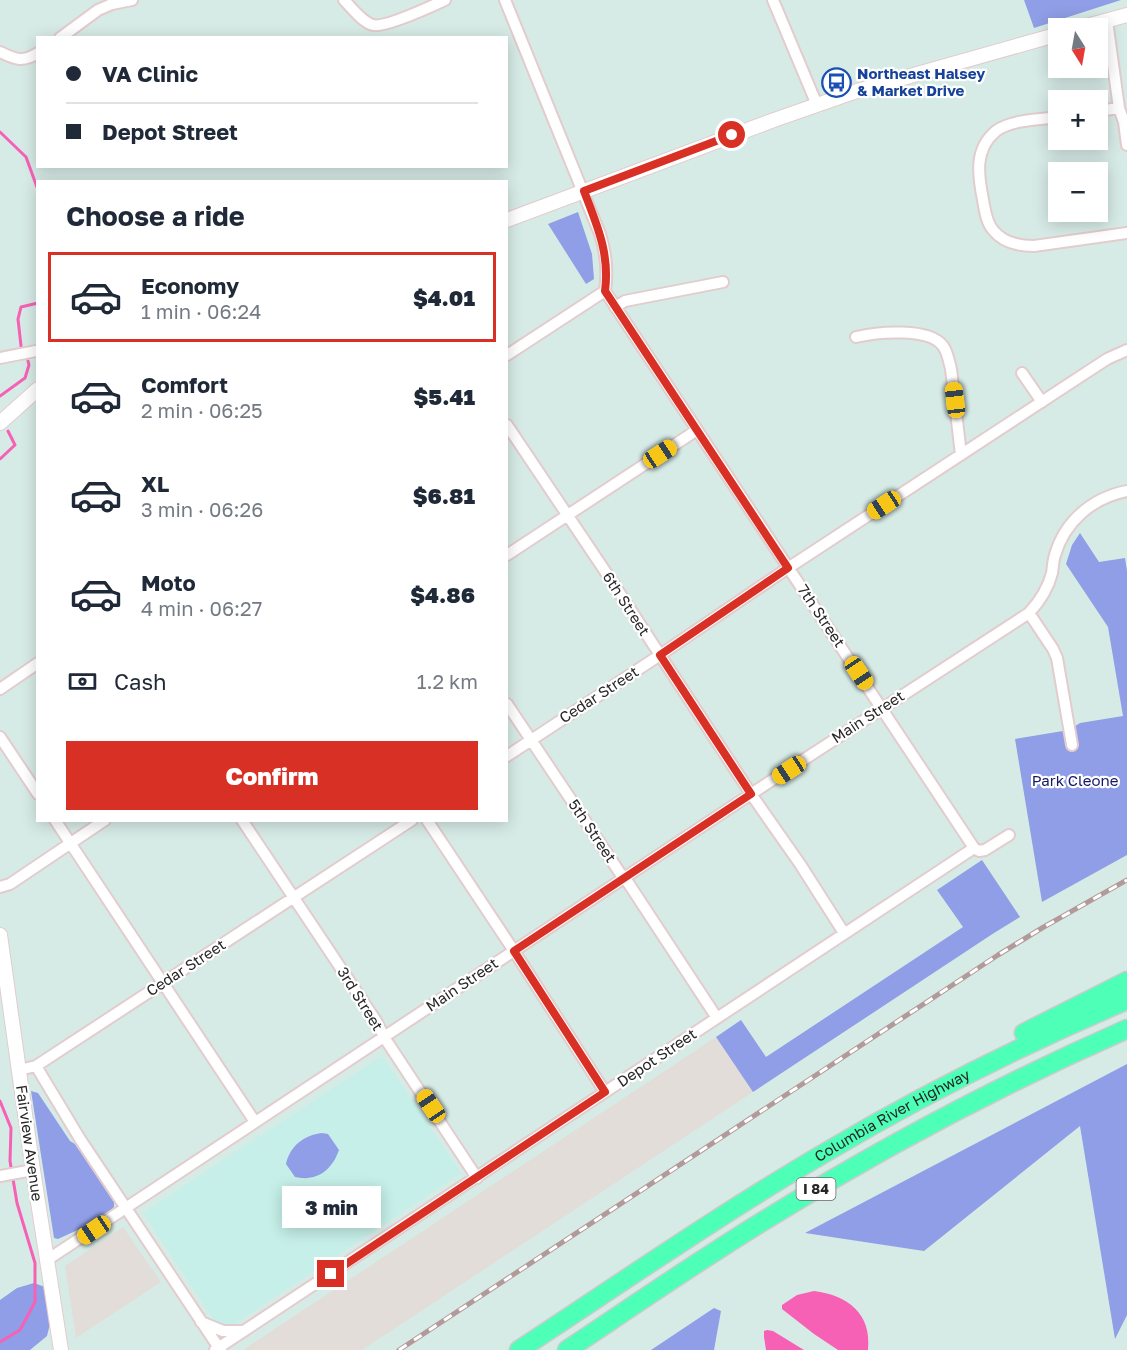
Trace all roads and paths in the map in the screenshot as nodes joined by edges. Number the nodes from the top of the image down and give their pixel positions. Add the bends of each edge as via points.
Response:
1 (132, 0) edge
2 (344, 0) edge
3 (445, 0) edge
4 (505, 0) edge
5 (773, 0) edge
6 (1127, 15) edge
7 (1108, 21) edge
8 (1108, 28) edge
9 (63, 36) edge
10 (1048, 37) edge
11 (0, 52) edge
12 (36, 54) edge
13 (817, 105) junction
14 (1119, 108) junction
15 (1108, 110) edge
16 (1048, 119) edge
17 (1127, 145) edge
18 (584, 191) junction
19 (508, 220) edge
20 (1127, 233) edge
21 (723, 282) dead end
22 (605, 291) junction
23 (615, 307) junction
24 (856, 337) dead end
25 (1127, 350) edge
26 (36, 351) edge
27 (508, 353) edge
28 (0, 358) edge
29 (1022, 373) dead end
30 (36, 391) edge
31 (1042, 402) junction
32 (0, 423) edge
33 (508, 426) edge
34 (697, 430) junction
35 (962, 455) junction
36 (1127, 491) edge
37 (567, 515) junction
38 (508, 554) edge
39 (788, 568) junction
40 (1029, 613) junction
41 (660, 655) junction
42 (36, 664) edge
43 (0, 689) edge
44 (508, 706) edge
45 (882, 708) junction
46 (0, 737) edge
47 (531, 740) junction
48 (1072, 745) dead end
49 (508, 755) edge
50 (36, 791) edge
51 (751, 794) junction
52 (56, 822) edge
53 (102, 822) edge
54 (243, 822) edge
55 (409, 822) edge
56 (428, 822) edge
57 (1009, 835) dead end
58 (70, 844) junction
59 (974, 848) junction
60 (625, 878) junction
61 (0, 886) edge
62 (295, 898) junction
63 (844, 933) junction
64 (0, 935) edge
65 (514, 951) junction
66 (1127, 981) edge
67 (163, 983) junction
68 (1127, 1000) edge
69 (717, 1018) junction
70 (1127, 1029) edge
71 (1127, 1036) edge
72 (384, 1037) junction
73 (1078, 1051) junction
74 (36, 1066) junction
75 (19, 1070) junction
76 (936, 1090) junction
77 (605, 1092) junction
78 (255, 1122) junction
79 (26, 1171) junction
80 (0, 1176) edge
81 (477, 1178) junction
82 (126, 1209) junction
83 (47, 1260) junction
84 (201, 1322) junction
85 (244, 1331) junction
86 (218, 1349) edge
87 (61, 1350) edge
88 (519, 1350) edge
89 (567, 1350) edge

1 - 9 street via 98,10
2 - 3 street via 374,25 386,24
4 - 18 street
5 - 13 street
6 - 7 main road
8 - 14 street
10 - 13 main road
11 - 12 street via 27,60
13 - 18 main road
14 - 15 street
14 - 17 street
16 - 20 street via 1008,124 982,150 978,174 991,229 1022,246
18 - 19 main road
18 - 22 street via 604,248
21 - 23 street via 625,301
22 - 23 street, 7th Street
22 - 27 street
23 - 34 street, 7th Street
24 - 35 street via 916,334 928,336 943,346 952,376
25 - 31 street, Cedar Street
26 - 28 street
29 - 31 street
30 - 32 main road
31 - 35 street, Cedar Street
33 - 37 street, 6th Street
34 - 37 street
34 - 39 street, 7th Street
35 - 39 street, Cedar Street
36 - 40 street via 1093,504 1075,519 1057,548 1045,592
37 - 38 street
37 - 41 street, 6th Street
39 - 41 street, Cedar Street
39 - 45 street, 7th Street
40 - 45 street, Main Street
40 - 48 street via 1057,658
41 - 47 street, Cedar Street
41 - 51 street, 6th Street
42 - 43 street
44 - 47 street, 5th Street
45 - 51 street, Main Street
45 - 59 street, 7th Street
46 - 50 street
47 - 49 street, Cedar Street
47 - 60 street, 5th Street
51 - 60 street, Main Street
51 - 63 street, 6th Street
52 - 58 street
53 - 58 street
54 - 62 street, 3rd Street
55 - 62 street, Cedar Street
56 - 65 street
57 - 59 street, Depot Street via 985,850
58 - 61 street
58 - 67 street
59 - 63 street, Depot Street
60 - 65 street, Main Street
60 - 69 street, 5th Street
62 - 67 street, Cedar Street
62 - 72 street, 3rd Street
63 - 69 street, Depot Street
64 - 75 main road, Fairview Avenue
65 - 72 street, Main Street
65 - 77 street
66 - 76 highway via 1014,1039
67 - 74 street, Cedar Street
67 - 78 street
68 - 76 highway, Columbia River Highway / I 84
69 - 77 street, Depot Street
70 - 73 highway, Columbia River Highway / I 84
71 - 73 highway
72 - 78 street, Main Street
72 - 81 street, 3rd Street
73 - 89 highway, Columbia River Highway / I 84 via 962,1107 823,1185
74 - 75 street, Cedar Street
74 - 82 street
75 - 79 main road, Fairview Avenue
76 - 88 highway, Columbia River Highway / I 84 via 742,1203
77 - 81 street, Depot Street
78 - 82 street, Main Street
79 - 80 street
79 - 83 main road, Fairview Avenue
81 - 85 street, Depot Street
82 - 83 street, Main Street
82 - 84 street
83 - 87 main road, Fairview Avenue
84 - 85 street via 223,1330
84 - 86 street
85 - 86 street, Depot Street

